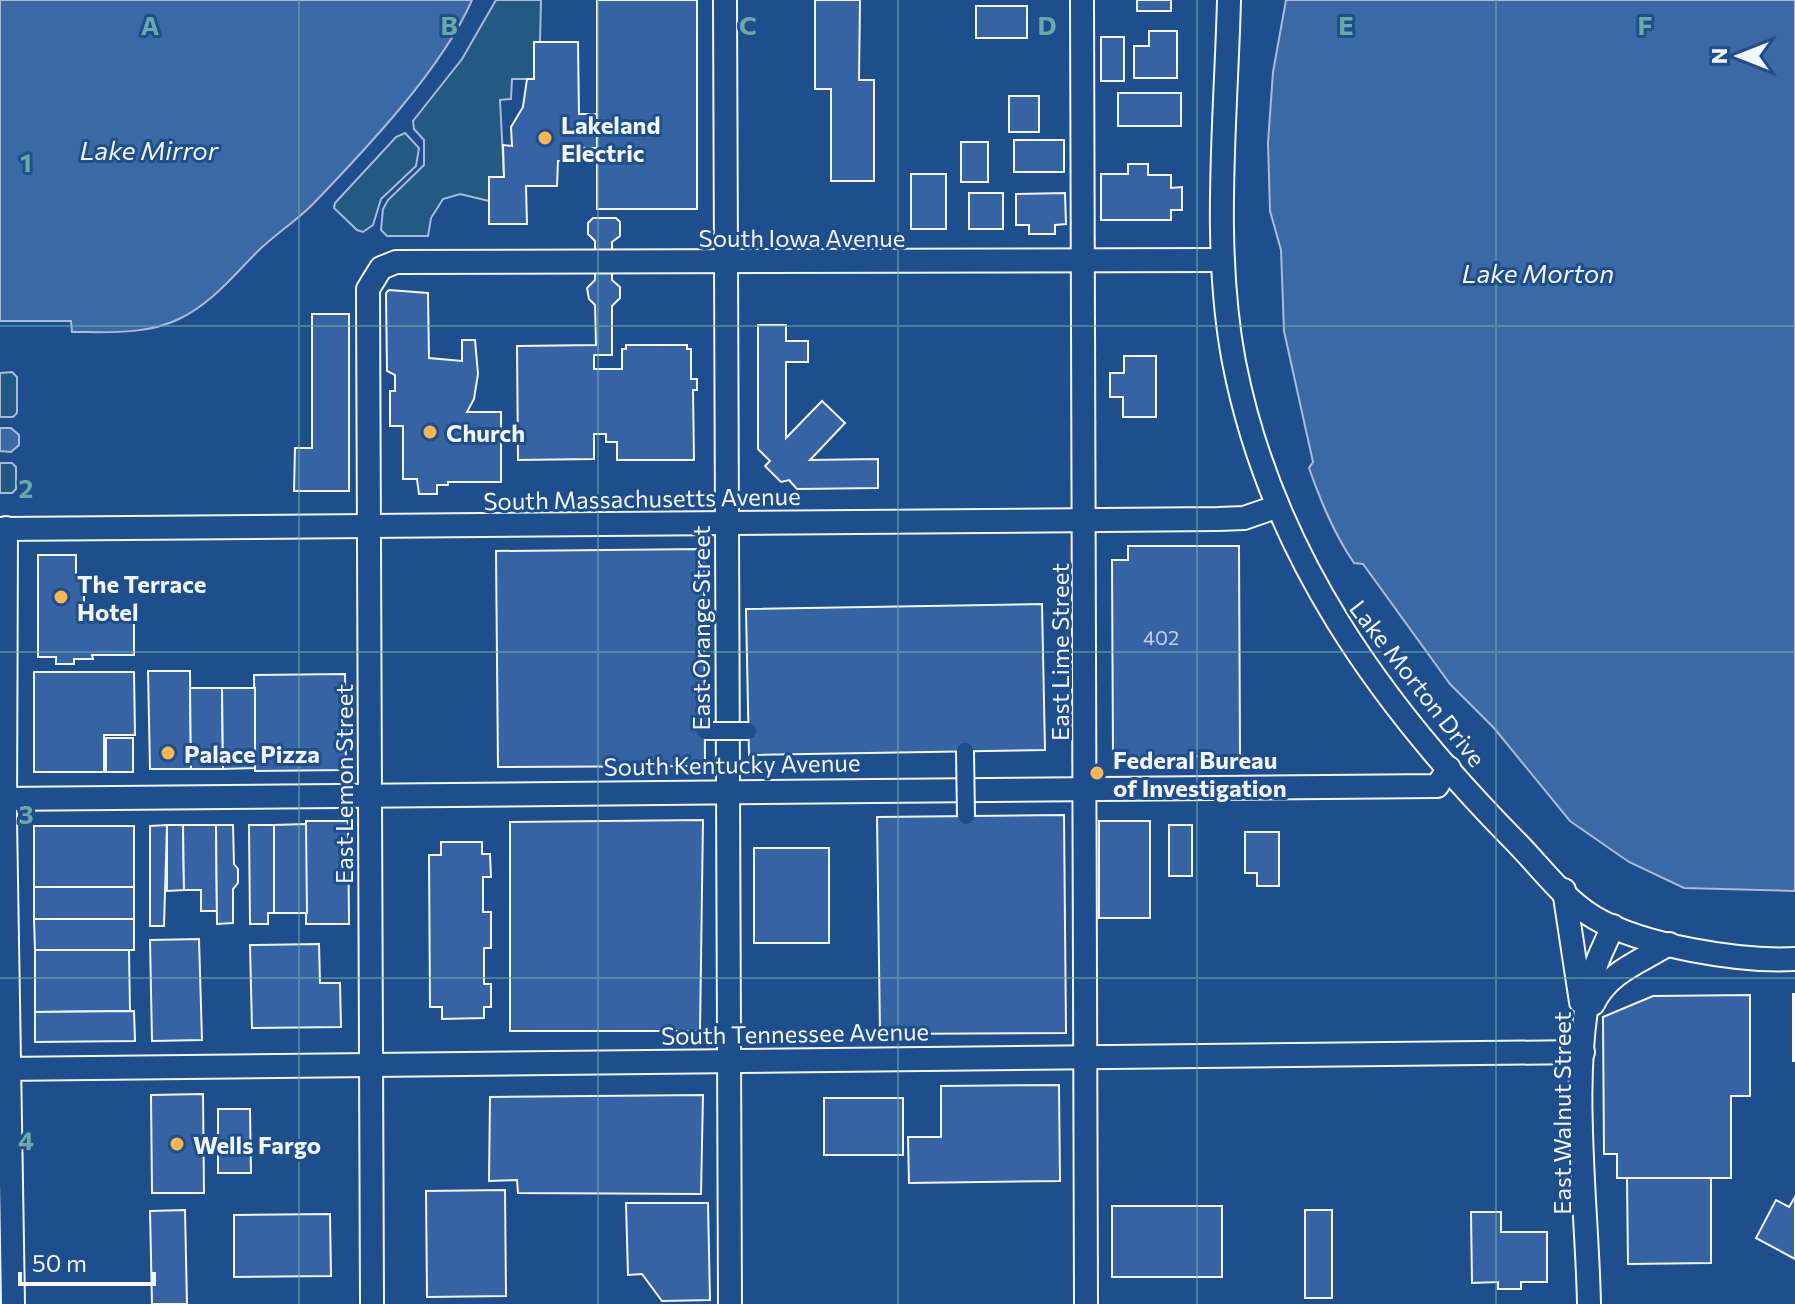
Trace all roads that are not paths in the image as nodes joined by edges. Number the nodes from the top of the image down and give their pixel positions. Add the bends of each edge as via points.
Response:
1 (725, 0) edge
2 (1082, 0) edge
3 (1229, 0) edge
4 (1223, 260) junction
5 (1083, 261) junction
6 (725, 263) junction
7 (381, 268) joint
8 (1276, 507) junction
9 (1086, 520) junction
10 (727, 523) junction
11 (370, 527) junction
12 (3, 528) edge
13 (705, 731) dead end
14 (748, 731) dead end
15 (965, 751) dead end
16 (1449, 768) junction
17 (1084, 786) junction
18 (726, 791) junction
19 (368, 793) junction
20 (3, 799) edge
21 (966, 816) dead end
22 (1564, 890) junction
23 (1613, 926) junction
24 (1669, 944) junction
25 (1795, 959) edge
26 (1583, 1023) junction
27 (1583, 1052) junction
28 (1087, 1057) junction
29 (729, 1059) junction
30 (370, 1064) junction
31 (4, 1069) edge
32 (13, 1304) edge
33 (372, 1304) edge
34 (730, 1304) edge
35 (1086, 1304) edge
36 (1589, 1304) edge

1 - 6 street, East Orange Street
2 - 5 street, East Lime Street
3 - 4 street, Lake Morton Drive
4 - 5 street, South Iowa Avenue
4 - 8 street, Lake Morton Drive via 1243,402
5 - 6 street, South Iowa Avenue
5 - 9 street, East Lime Street
6 - 7 street, South Iowa Avenue via 396,262
6 - 10 street, East Orange Street
7 - 11 street, East Lemon Street via 368,289
8 - 9 street, South Massachusetts Avenue via 1244,518
8 - 16 street, Lake Morton Drive via 1343,635
9 - 10 street, South Massachusetts Avenue
9 - 17 street, East Lime Street
10 - 11 street, South Massachusetts Avenue
10 - 18 street, East Orange Street
11 - 12 street, South Massachusetts Avenue
11 - 19 street, East Lemon Street
12 - 20 street
13 - 14 street, bridge
15 - 21 street, bridge
16 - 17 street, South Kentucky Avenue via 1437,786
16 - 22 street, Lake Morton Drive
17 - 18 street, South Kentucky Avenue
17 - 28 street, East Lime Street
18 - 19 street, South Kentucky Avenue
18 - 29 street, East Orange Street
19 - 20 street, South Kentucky Avenue
19 - 30 street, East Lemon Street
20 - 31 street
22 - 23 street, Lake Morton Drive via 1582,909
22 - 26 street
23 - 24 street, Lake Morton Drive
23 - 26 street, East Walnut Street via 1592,974
24 - 25 street, Lake Morton Drive
24 - 26 street via 1602,985
26 - 27 street, East Walnut Street
27 - 28 street, South Tennessee Avenue
27 - 36 street, East Walnut Street
28 - 29 street, South Tennessee Avenue
28 - 35 street, East Lime Street
29 - 30 street, South Tennessee Avenue
29 - 34 street, East Orange Street
30 - 31 street, South Tennessee Avenue
30 - 33 street, East Lemon Street
31 - 32 street

